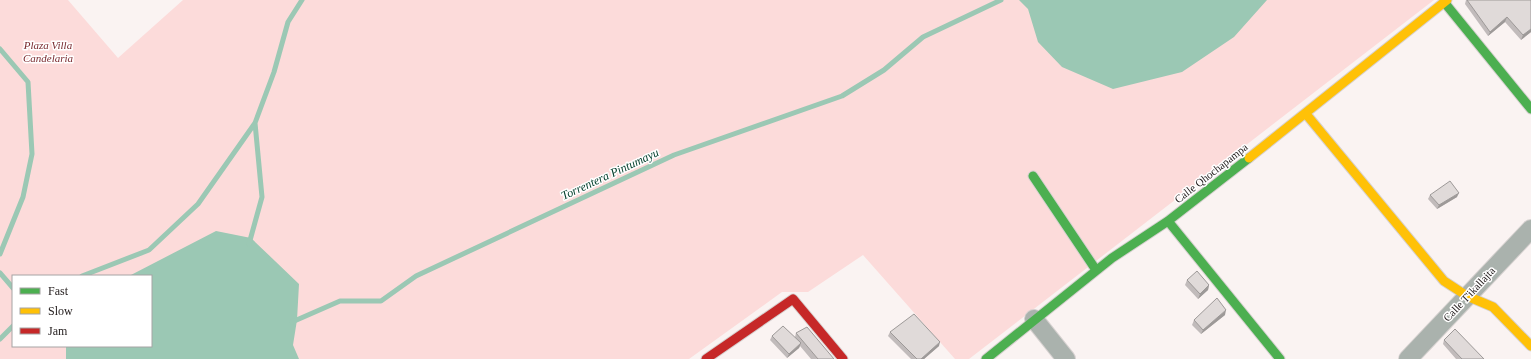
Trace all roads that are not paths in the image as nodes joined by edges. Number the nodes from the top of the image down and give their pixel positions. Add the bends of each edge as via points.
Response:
1 (1446, 1) edge
2 (1531, 109) edge
3 (1306, 114) junction
4 (1033, 176) dead end
5 (1168, 221) junction
6 (1531, 229) edge
7 (1096, 270) junction
8 (1467, 296) junction
9 (1034, 320) junction
10 (1531, 346) edge
11 (706, 359) edge
12 (843, 359) edge
13 (986, 359) edge
14 (1066, 359) edge
15 (1280, 359) edge
16 (1408, 359) edge

1 - 2 street
1 - 3 street, Calle Qhochapampa
3 - 5 street, Calle Qhochapampa
3 - 8 street via 1444,281
4 - 7 street
5 - 7 street, Calle Qhochapampa
5 - 15 street
6 - 8 street, Calle T'ikallajta
7 - 9 street, Calle Qhochapampa
8 - 10 street via 1492,307
8 - 16 street, Calle T'ikallajta
9 - 13 street, Calle Qhochapampa
9 - 14 street
11 - 12 street via 793,299

